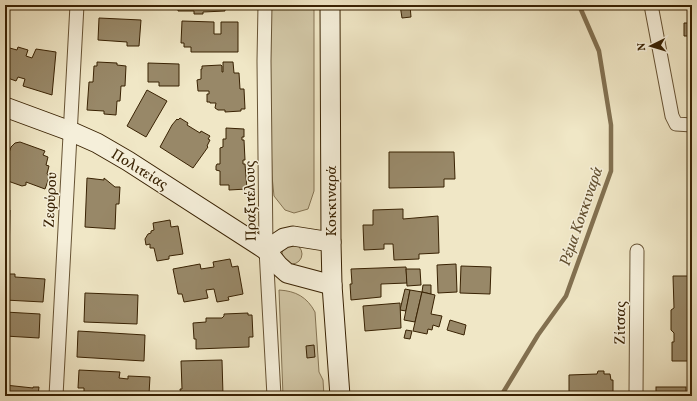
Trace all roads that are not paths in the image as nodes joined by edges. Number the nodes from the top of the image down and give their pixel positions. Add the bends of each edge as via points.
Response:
1 (77, 5) edge
2 (265, 5) edge
3 (330, 5) edge
4 (651, 5) edge
5 (5, 107) edge
6 (692, 125) edge
7 (70, 131) junction
8 (331, 242) junction
9 (266, 250) junction
10 (638, 251) dead end
11 (332, 285) junction
12 (56, 396) edge
13 (274, 396) edge
14 (340, 396) edge
15 (636, 396) edge

1 - 7 street, Ζεφύρου
2 - 9 street, Πραξιτέλους
3 - 8 street, Κοκκιναρά
4 - 6 street via 672,116 676,124
5 - 7 street, Πολιτείας
7 - 9 street, Πολιτείας via 98,143 128,161
7 - 12 street, Ζεφύρου
8 - 9 street via 293,236 284,238
8 - 11 street, Κοκκιναρά
9 - 11 street, Πολιτείας via 287,273
9 - 13 street, Πραξιτέλους
10 - 15 street, Ζίτσας
11 - 14 street, Κοκκιναρά

